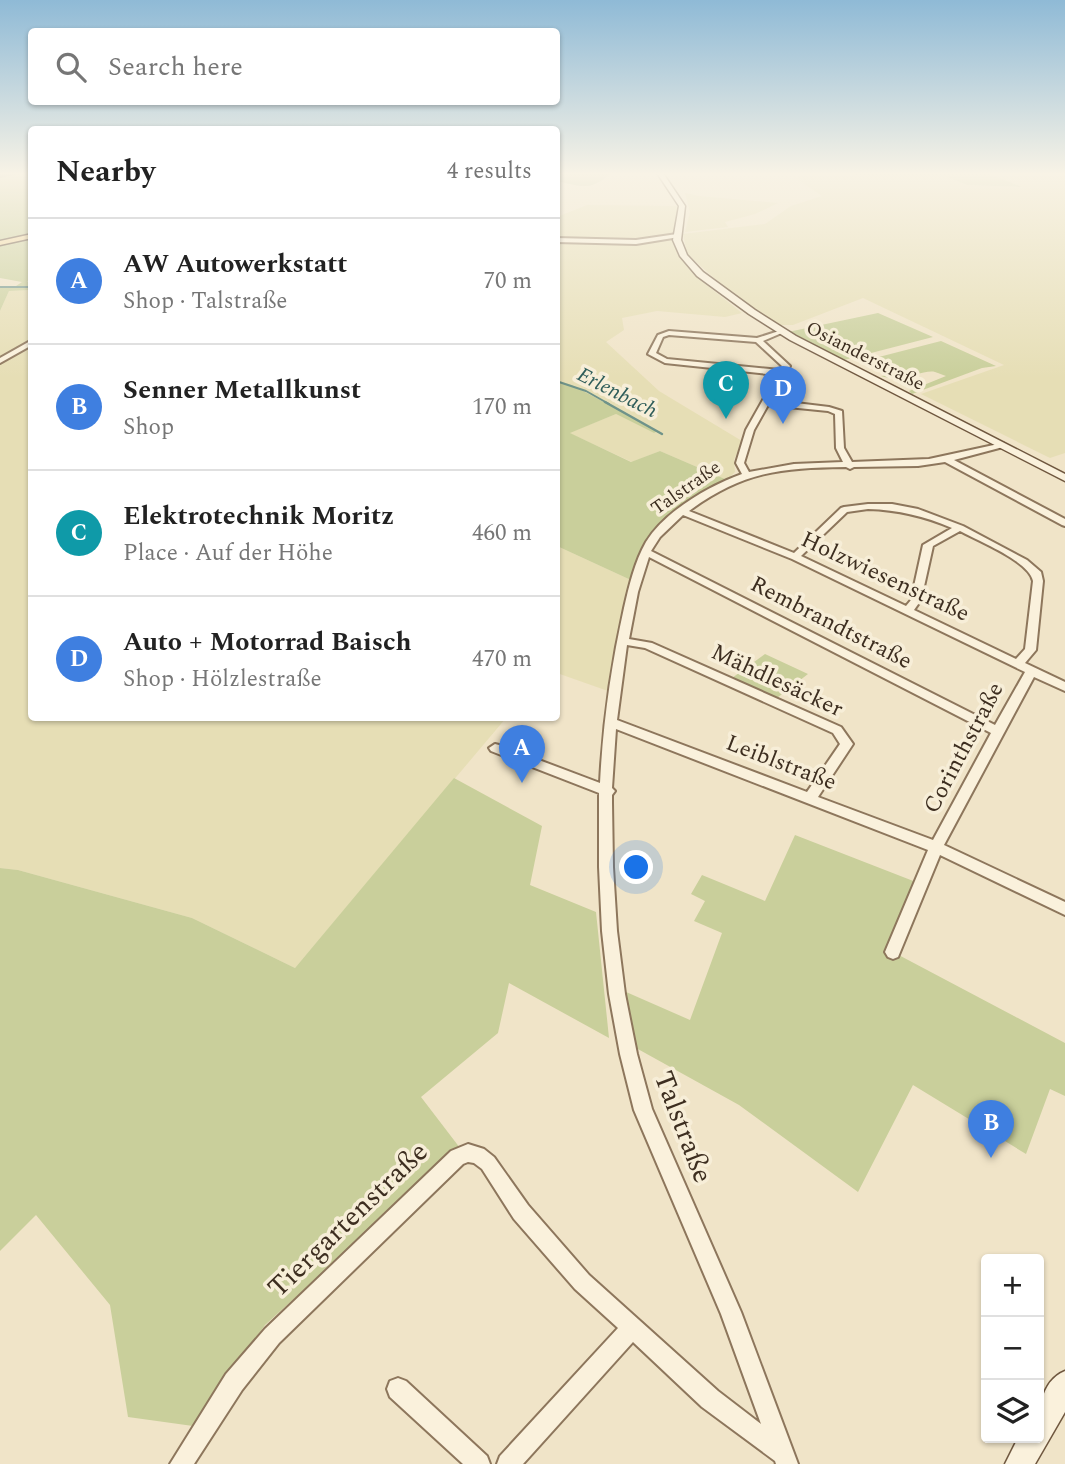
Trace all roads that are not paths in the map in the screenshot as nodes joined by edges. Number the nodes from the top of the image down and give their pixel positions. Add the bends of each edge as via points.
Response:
1 (609, 241) edge
2 (640, 241) edge
3 (679, 241) edge
4 (782, 332) junction
5 (758, 340) junction
6 (28, 344) edge
7 (0, 361) edge
8 (783, 373) junction
9 (765, 402) junction
10 (1000, 445) junction
11 (948, 460) junction
12 (850, 466) junction
13 (746, 474) junction
14 (1065, 478) edge
15 (684, 512) junction
16 (1065, 523) edge
17 (959, 528) junction
18 (646, 552) junction
19 (795, 557) junction
20 (908, 611) junction
21 (622, 641) junction
22 (1018, 664) junction
23 (1032, 671) junction
24 (1065, 687) edge
25 (609, 722) junction
26 (997, 731) junction
27 (495, 748) dead end
28 (608, 791) junction
29 (810, 798) junction
30 (936, 847) junction
31 (1065, 909) edge
32 (893, 952) dead end
33 (631, 1329) junction
34 (1065, 1385) edge
35 (398, 1390) dead end
36 (1044, 1421) edge
37 (1031, 1443) edge
38 (784, 1459) edge
39 (181, 1464) edge
40 (479, 1464) edge
41 (508, 1464) edge
42 (1018, 1464) edge

1 - 2 street
3 - 4 street, Osianderstraße via 682,253 700,274
4 - 5 street
4 - 10 street, Osianderstraße
5 - 8 street via 785,362
5 - 8 street via 669,332 660,336 652,354 665,361
6 - 7 street
8 - 9 street
9 - 12 street via 839,413 840,447
9 - 13 street via 741,460
10 - 11 street, Talstraße
10 - 14 street, Osianderstraße
11 - 12 street, Talstraße
11 - 16 street
12 - 13 street, Talstraße
13 - 15 street, Talstraße via 718,486
15 - 18 street, Talstraße via 657,534
15 - 19 street, Holzwiesenstraße
17 - 19 street via 916,509 850,509 836,515
17 - 20 street via 928,545 916,600
17 - 22 street via 1036,572 1030,650
18 - 21 street, Talstraße
18 - 26 street, Rembrandtstraße
19 - 20 street, Holzwiesenstraße
20 - 22 street, Holzwiesenstraße
21 - 25 street, Talstraße
21 - 29 street, Mähdlesäcker via 648,645 837,730 847,744
22 - 23 street, Holzwiesenstraße
23 - 24 street, Holzwiesenstraße
23 - 26 street, Corinthstraße
25 - 28 street, Talstraße
25 - 29 street, Leiblstraße
26 - 30 street, Corinthstraße
27 - 28 street
28 - 38 street, Talstraße via 611,938 638,1093 731,1312
29 - 30 street, Leiblstraße
30 - 31 street, Leiblstraße
30 - 32 street
33 - 38 street, Tiergartenstraße
33 - 39 street, Tiergartenstraße via 544,1240 488,1163 468,1153 457,1157 428,1184 272,1336 234,1382
33 - 41 street
34 - 36 street
35 - 40 street
37 - 42 street

